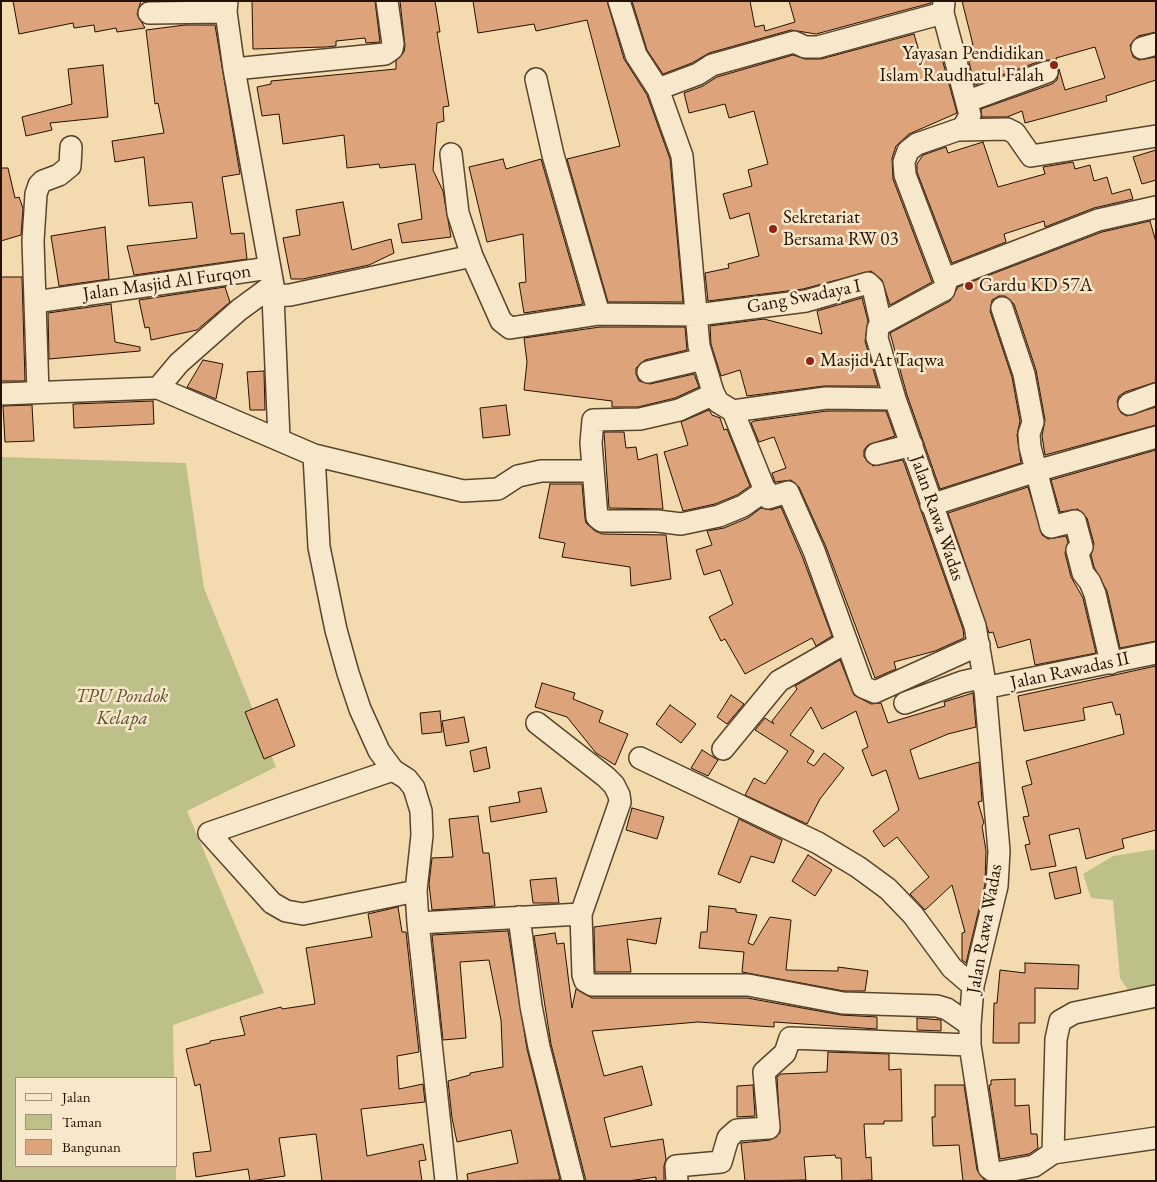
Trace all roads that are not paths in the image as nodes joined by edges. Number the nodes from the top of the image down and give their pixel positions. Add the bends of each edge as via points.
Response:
1 (387, 1) edge
2 (619, 1) edge
3 (226, 6) edge
4 (944, 7) edge
5 (149, 13) dead end
6 (234, 69) junction
7 (1047, 72) dead end
8 (536, 79) dead end
9 (658, 89) junction
10 (968, 101) junction
11 (959, 130) junction
12 (1156, 136) edge
13 (71, 147) dead end
14 (451, 154) dead end
15 (1156, 206) edge
16 (472, 256) junction
17 (945, 279) junction
18 (271, 283) junction
19 (35, 302) junction
20 (1002, 308) dead end
21 (599, 314) junction
22 (697, 315) junction
23 (881, 324) junction
24 (703, 359) junction
25 (648, 372) dead end
26 (158, 388) junction
27 (38, 392) junction
28 (1, 394) edge
29 (714, 394) junction
30 (1156, 394) edge
31 (895, 399) junction
32 (1129, 404) dead end
33 (733, 411) junction
34 (1156, 437) edge
35 (279, 439) junction
36 (912, 445) junction
37 (876, 454) dead end
38 (314, 455) junction
39 (593, 471) junction
40 (1036, 471) junction
41 (766, 490) junction
42 (931, 505) junction
43 (847, 642) junction
44 (979, 645) junction
45 (1156, 653) edge
46 (1111, 663) junction
47 (984, 682) junction
48 (905, 703) dead end
49 (537, 723) dead end
50 (723, 749) dead end
51 (640, 758) dead end
52 (393, 770) junction
53 (416, 891) junction
54 (582, 914) junction
55 (519, 917) junction
56 (418, 923) junction
57 (973, 986) junction
58 (1156, 996) edge
59 (970, 1034) junction
60 (1156, 1138) edge
61 (1054, 1153) junction
62 (1034, 1174) edge
63 (446, 1181) edge
64 (573, 1181) edge
65 (677, 1181) edge

1 - 6 street via 392,48 385,54
2 - 9 street via 636,55
3 - 5 street
3 - 6 street, Jalan Masjid Al Furqon
4 - 9 street via 818,46 794,42 712,65 698,74
4 - 10 street
6 - 18 street, Jalan Masjid Al Furqon
7 - 10 street
8 - 21 street via 553,155
9 - 22 street via 682,156
10 - 11 street via 970,115 966,125
11 - 12 street via 1007,129 1015,134 1031,156
11 - 17 street via 917,144 908,151 904,162 905,175
13 - 19 street via 70,166 59,175 43,181 36,194 32,241
14 - 16 street via 458,214
15 - 17 street via 1098,220
16 - 18 street via 290,296
16 - 21 street via 501,321 510,328
17 - 23 street via 944,290
18 - 19 street, Jalan Masjid Al Furqon
18 - 26 street via 185,357
18 - 35 street
19 - 27 street
20 - 40 street via 1024,374 1034,422 1029,440
21 - 22 street
22 - 23 street, Gang Swadaya I via 806,301 868,283
22 - 24 street
23 - 31 street, Jalan Rawa Wadas via 877,338
24 - 25 street
24 - 29 street
26 - 27 street
26 - 35 street
27 - 28 street
29 - 33 street via 718,402
29 - 39 street via 670,412 640,418 593,420
30 - 32 street
31 - 33 street via 826,398
31 - 36 street, Jalan Rawa Wadas
33 - 41 street
34 - 40 street
35 - 38 street
36 - 37 street
36 - 42 street, Jalan Rawa Wadas
38 - 39 street via 470,491 498,489 518,476 541,471
38 - 52 street via 318,546 336,630 360,709 379,751
39 - 41 street via 597,517 602,520 681,524 719,516
40 - 42 street
40 - 46 street via 1052,527 1075,521 1082,547 1076,550 1083,573 1095,594
41 - 43 street via 768,498 788,492 814,551
42 - 44 street, Jalan Rawa Wadas
43 - 44 street via 862,687 875,692
43 - 50 street via 779,681
44 - 47 street, Jalan Rawa Wadas
45 - 46 street, Jalan Rawadas II
46 - 47 street, Jalan Rawadas II
47 - 48 street, Jalan Rawadas II via 962,682
47 - 57 street, Jalan Rawa Wadas via 999,851 992,914
49 - 54 street via 614,785 619,795 620,802
51 - 57 street via 818,843 858,867 888,889 913,915 952,968
52 - 53 street via 414,788 421,811
52 - 53 street via 209,833 272,903 286,911 303,914
53 - 56 street
54 - 55 street
54 - 59 street via 583,976 592,985 748,985 843,1003 937,1006 947,1009
55 - 56 street
55 - 64 street via 539,1047
56 - 63 street
57 - 59 street, Jalan Rawa Wadas
58 - 61 street via 1074,1013 1060,1021 1056,1039
59 - 62 street, Jalan Rawa Wadas via 990,1170
59 - 65 street via 790,1038 785,1054 764,1072 769,1128 737,1130 728,1138 722,1162 676,1166
60 - 61 street
61 - 62 street

